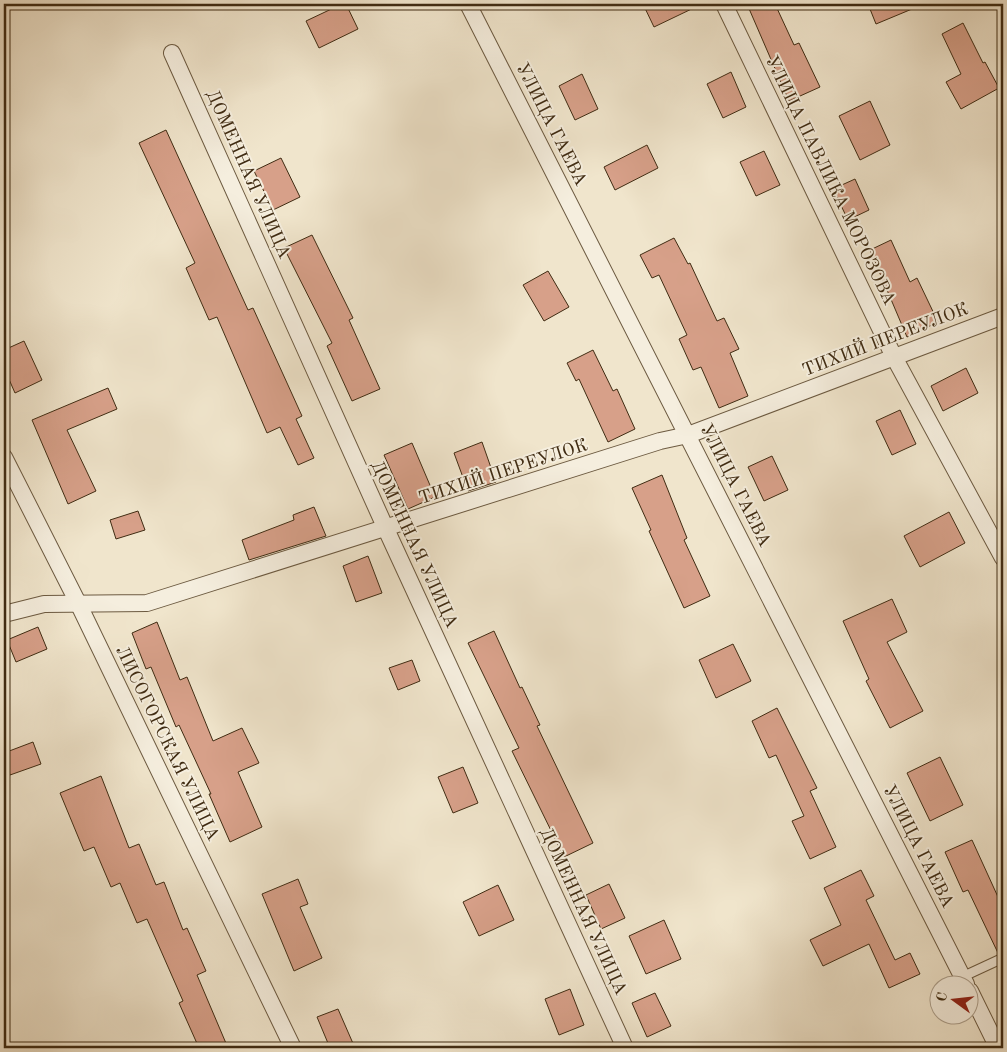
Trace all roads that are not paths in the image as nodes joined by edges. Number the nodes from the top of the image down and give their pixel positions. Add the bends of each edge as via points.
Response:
1 (468, 4) edge
2 (724, 4) edge
3 (172, 53) dead end
4 (1003, 316) edge
5 (894, 356) junction
6 (688, 435) junction
7 (4, 457) edge
8 (386, 529) junction
9 (1003, 558) edge
10 (78, 603) junction
11 (4, 614) edge
12 (1003, 958) edge
13 (961, 974) edge
14 (980, 974) edge
15 (980, 1012) edge
16 (293, 1048) edge
17 (625, 1048) edge
18 (998, 1048) edge

1 - 6 street, УЛИЦА ГАЕВА
2 - 5 street, УЛИЦА ПАВЛИКА МОРОЗОВА
3 - 8 street, ДОМЕННАЯ УЛИЦА
4 - 5 street, ТИХИЙ ПЕРЕУЛОК
5 - 6 street, ТИХИЙ ПЕРЕУЛОК
5 - 9 street, УЛИЦА ПАВЛИКА МОРОЗОВА
6 - 8 street, ТИХИЙ ПЕРЕУЛОК via 660,441
6 - 13 street, УЛИЦА ГАЕВА
7 - 10 street, ЛИСОГОРСКАЯ УЛИЦА
8 - 10 street, ТИХИЙ ПЕРЕУЛОК via 147,603
8 - 17 street, ДОМЕННАЯ УЛИЦА
10 - 11 street, ТИХИЙ ПЕРЕУЛОК via 44,604
10 - 16 street, ЛИСОГОРСКАЯ УЛИЦА
12 - 14 lane
15 - 18 street, УЛИЦА ГАЕВА

